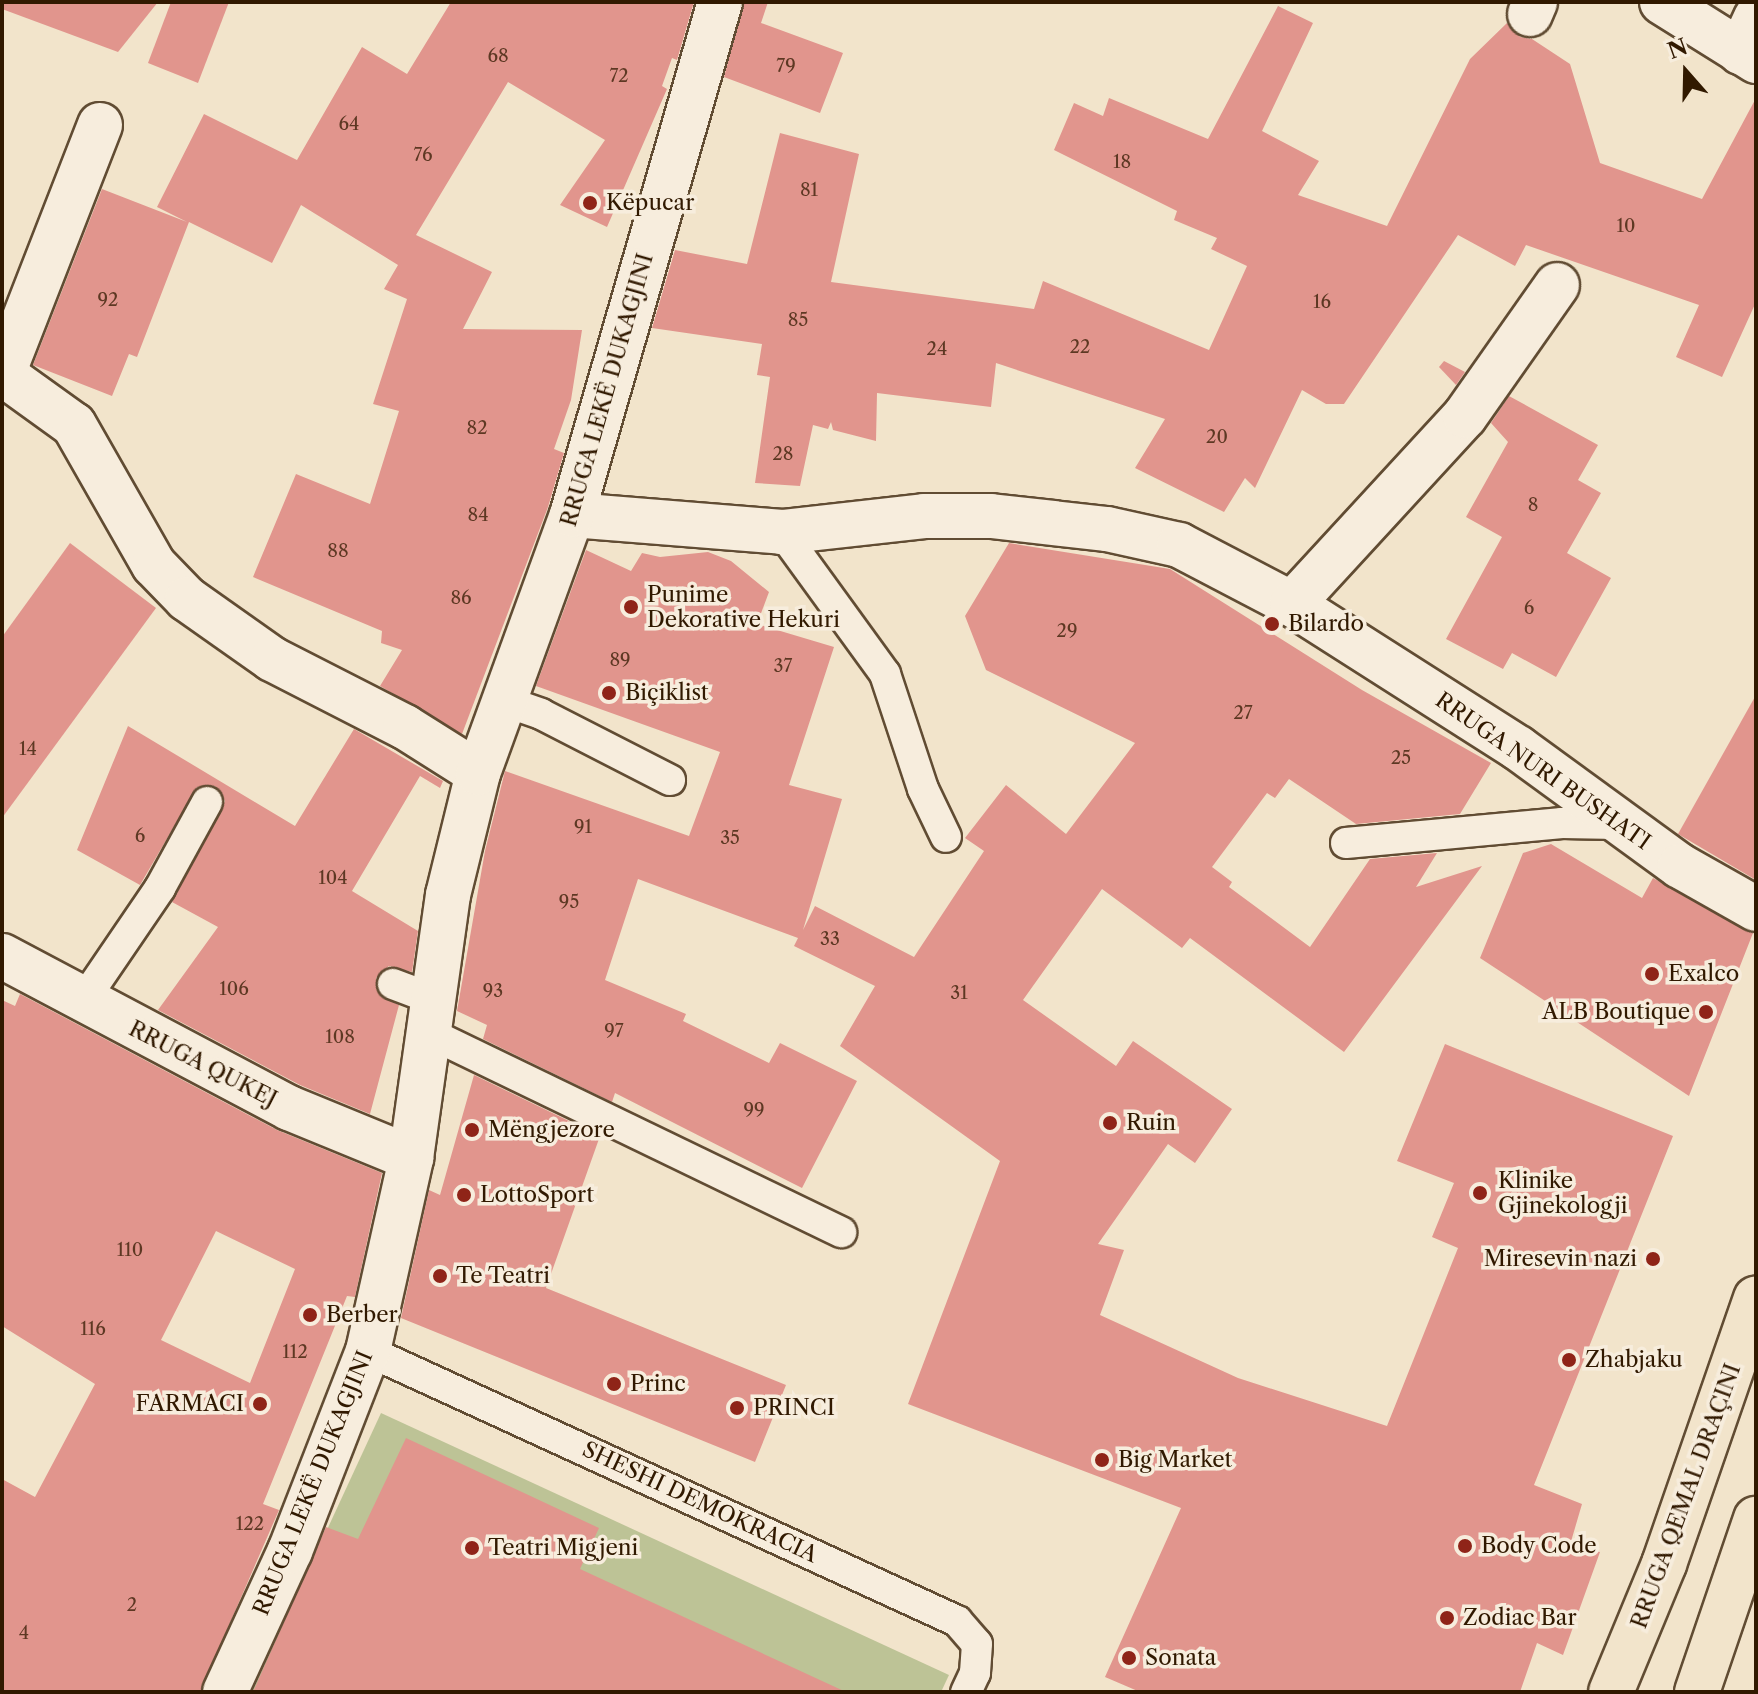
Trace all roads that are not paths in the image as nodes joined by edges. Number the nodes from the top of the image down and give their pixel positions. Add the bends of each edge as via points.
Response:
1 (720, 2) edge
2 (1662, 2) edge
3 (1751, 43) edge
4 (100, 125) dead end
5 (1557, 285) dead end
6 (572, 515) junction
7 (782, 532) junction
8 (1292, 604) junction
9 (504, 701) junction
10 (478, 773) junction
11 (670, 780) dead end
12 (207, 802) dead end
13 (1618, 824) junction
14 (946, 837) dead end
15 (1346, 843) dead end
16 (1756, 909) edge
17 (2, 956) edge
18 (393, 984) dead end
19 (83, 1001) junction
20 (431, 1016) junction
21 (411, 1158) junction
22 (841, 1232) dead end
23 (1756, 1299) edge
24 (368, 1351) junction
25 (1756, 1519) edge
26 (225, 1692) edge
27 (966, 1692) edge
28 (1611, 1692) edge
29 (1697, 1692) edge

1 - 6 street, RRUGA LEKË DUKAGJINI
2 - 3 street
4 - 10 street via 3,374 74,425 154,565 187,599 323,696 405,727
5 - 8 street via 1465,416
6 - 7 street, RRUGA NURI BUSHATI
6 - 9 street, RRUGA LEKË DUKAGJINI
7 - 8 street, RRUGA NURI BUSHATI via 951,516 1107,529 1179,545
7 - 14 lane via 885,674 923,789
8 - 13 street, RRUGA NURI BUSHATI via 1518,748
9 - 10 street, RRUGA LEKË DUKAGJINI
9 - 11 lane via 541,714
10 - 20 street, RRUGA LEKË DUKAGJINI via 448,895
12 - 19 lane via 160,888
13 - 15 lane via 1562,823
13 - 16 street, RRUGA NURI BUSHATI
17 - 19 street, RRUGA QUKEJ
18 - 20 lane
19 - 21 street, RRUGA QUKEJ via 289,1108
20 - 21 street, RRUGA LEKË DUKAGJINI
20 - 22 lane
21 - 24 street, RRUGA LEKË DUKAGJINI
23 - 28 main road, RRUGA QEMAL DRAÇINI via 1664,1564
24 - 26 street, RRUGA LEKË DUKAGJINI via 290,1551
24 - 27 lane, SHESHI DEMOKRACIA via 957,1621 977,1644 975,1673
25 - 29 main road

